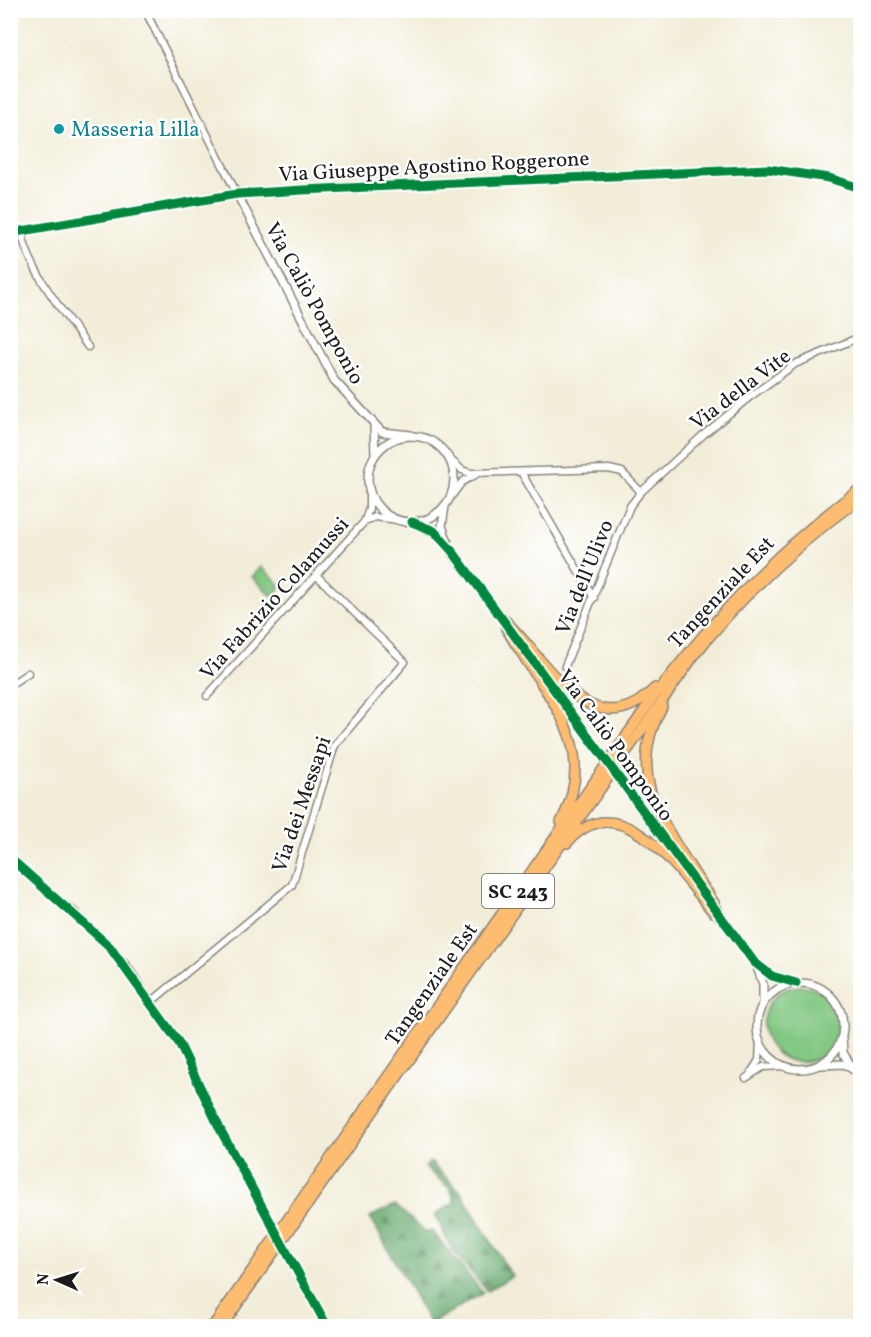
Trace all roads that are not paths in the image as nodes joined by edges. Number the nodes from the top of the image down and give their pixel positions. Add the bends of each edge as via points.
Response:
1 (145, 10) edge
2 (861, 188) edge
3 (237, 194) junction
4 (21, 231) junction
5 (10, 233) edge
6 (861, 337) edge
7 (87, 347) dead end
8 (372, 423) junction
9 (411, 435) junction
10 (374, 456) junction
11 (451, 460) junction
12 (520, 472) junction
13 (481, 473) junction
14 (369, 487) junction
15 (861, 489) edge
16 (641, 492) junction
17 (450, 498) junction
18 (861, 498) edge
19 (445, 505) junction
20 (398, 520) junction
21 (364, 522) junction
22 (412, 522) junction
23 (453, 552) junction
24 (316, 575) junction
25 (594, 598) junction
26 (499, 615) junction
27 (505, 624) junction
28 (698, 639) junction
29 (696, 653) junction
30 (565, 666) dead end
31 (28, 673) dead end
32 (10, 685) edge
33 (207, 696) dead end
34 (10, 858) edge
35 (524, 883) junction
36 (522, 898) junction
37 (721, 918) junction
38 (754, 962) junction
39 (796, 983) junction
40 (150, 1003) junction
41 (763, 1004) junction
42 (842, 1037) junction
43 (760, 1041) junction
44 (818, 1065) junction
45 (786, 1066) junction
46 (853, 1069) junction
47 (861, 1074) edge
48 (213, 1326) edge
49 (222, 1326) edge
50 (327, 1326) edge

1 - 3 street
2 - 3 street, Via Giuseppe Agostino Roggerone via 768,169
3 - 4 street, Via Giuseppe Agostino Roggerone
3 - 8 street, Via Caliò Pomponio via 334,380
4 - 5 street, Via Giuseppe Agostino Roggerone
4 - 7 street via 36,269
6 - 16 street, Via della Vite via 795,364 703,435
8 - 9 street, Via Caliò Pomponio via 387,434
8 - 10 street via 376,431
9 - 10 street via 390,441
9 - 11 street, Via Caliò Pomponio via 433,441
10 - 14 street
11 - 13 street via 465,472
11 - 17 street via 454,474
12 - 13 street
12 - 16 street via 609,469 622,472
12 - 25 street
13 - 17 street via 467,477
14 - 20 street via 376,504
14 - 21 street via 369,509
15 - 28 highway, Tangenziale Est / SC 243 via 781,553
16 - 25 street, Via dell'Ulivo via 634,500
17 - 19 street
18 - 29 highway, Tangenziale Est / SC 243 via 773,571
19 - 22 street via 432,517
19 - 23 street, Via Caliò Pomponio via 442,525
20 - 21 street via 375,517
20 - 22 street, Via Caliò Pomponio
21 - 24 street, Via Fabrizio Colamussi
22 - 23 street, Via Caliò Pomponio via 434,531
23 - 26 street, Via Caliò Pomponio
24 - 33 street, Via Fabrizio Colamussi
24 - 40 street, Via dei Messapi via 405,662 335,745 292,885
25 - 30 street, Via dell'Ulivo
26 - 27 street, Via Caliò Pomponio
26 - 28 highway via 574,696 600,709 620,708 646,697
27 - 35 highway via 568,728 576,768 573,792 564,815
27 - 37 street, Via Caliò Pomponio, bridge
28 - 35 highway, Tangenziale Est / SC 243
29 - 36 highway, Tangenziale Est / SC 243
29 - 37 highway via 656,719 648,742 646,771 657,810
31 - 32 street
34 - 40 street via 110,946
35 - 48 highway, Tangenziale Est / SC 243
36 - 37 highway via 577,832 598,823 616,823 643,834
36 - 49 highway, Tangenziale Est / SC 243
37 - 38 street, Via Caliò Pomponio
38 - 39 street, Via Caliò Pomponio via 772,976
38 - 41 street, Via Caliò Pomponio via 763,984
39 - 41 street via 772,994
39 - 42 street, Via Caliò Pomponio via 819,987 837,1003
40 - 50 street, bridge via 179,1043 221,1131
41 - 43 street, Via Caliò Pomponio via 758,1022
42 - 44 street via 828,1058
42 - 46 street, Via Caliò Pomponio via 843,1053
43 - 45 street via 770,1056
43 - 45 street via 759,1060 746,1078 763,1067
44 - 45 street
44 - 46 street via 844,1064
46 - 47 street

